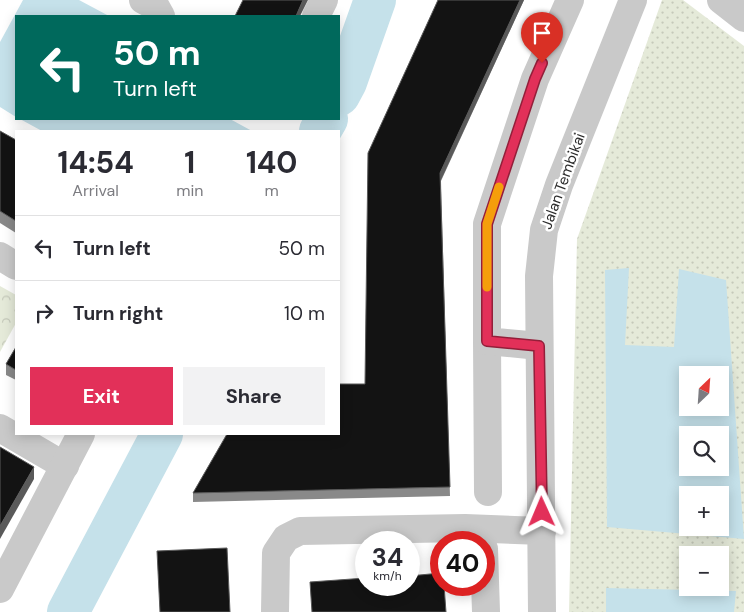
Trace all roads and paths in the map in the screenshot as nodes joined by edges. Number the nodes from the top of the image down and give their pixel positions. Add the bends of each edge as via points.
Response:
1 (324, 0) edge
2 (570, 0) edge
3 (633, 0) edge
4 (721, 0) edge
5 (316, 15) edge
6 (744, 18) edge
7 (0, 256) edge
8 (15, 265) edge
9 (487, 341) junction
10 (539, 346) junction
11 (0, 428) edge
12 (80, 435) edge
13 (64, 466) junction
14 (488, 492) dead end
15 (542, 530) junction
16 (0, 589) edge
17 (485, 596) edge
18 (275, 612) edge
19 (486, 612) edge
20 (542, 612) edge

1 - 5 street
2 - 9 street via 535,79 487,224
3 - 10 street, Jalan Tembikai via 544,230 539,276
4 - 6 street
7 - 8 street
9 - 10 street
9 - 14 street
10 - 15 street, Jalan Tembikai
11 - 13 street
12 - 13 street
13 - 16 street
15 - 18 street via 300,531 286,538 276,553
15 - 20 street, Jalan Tembikai
17 - 19 street

